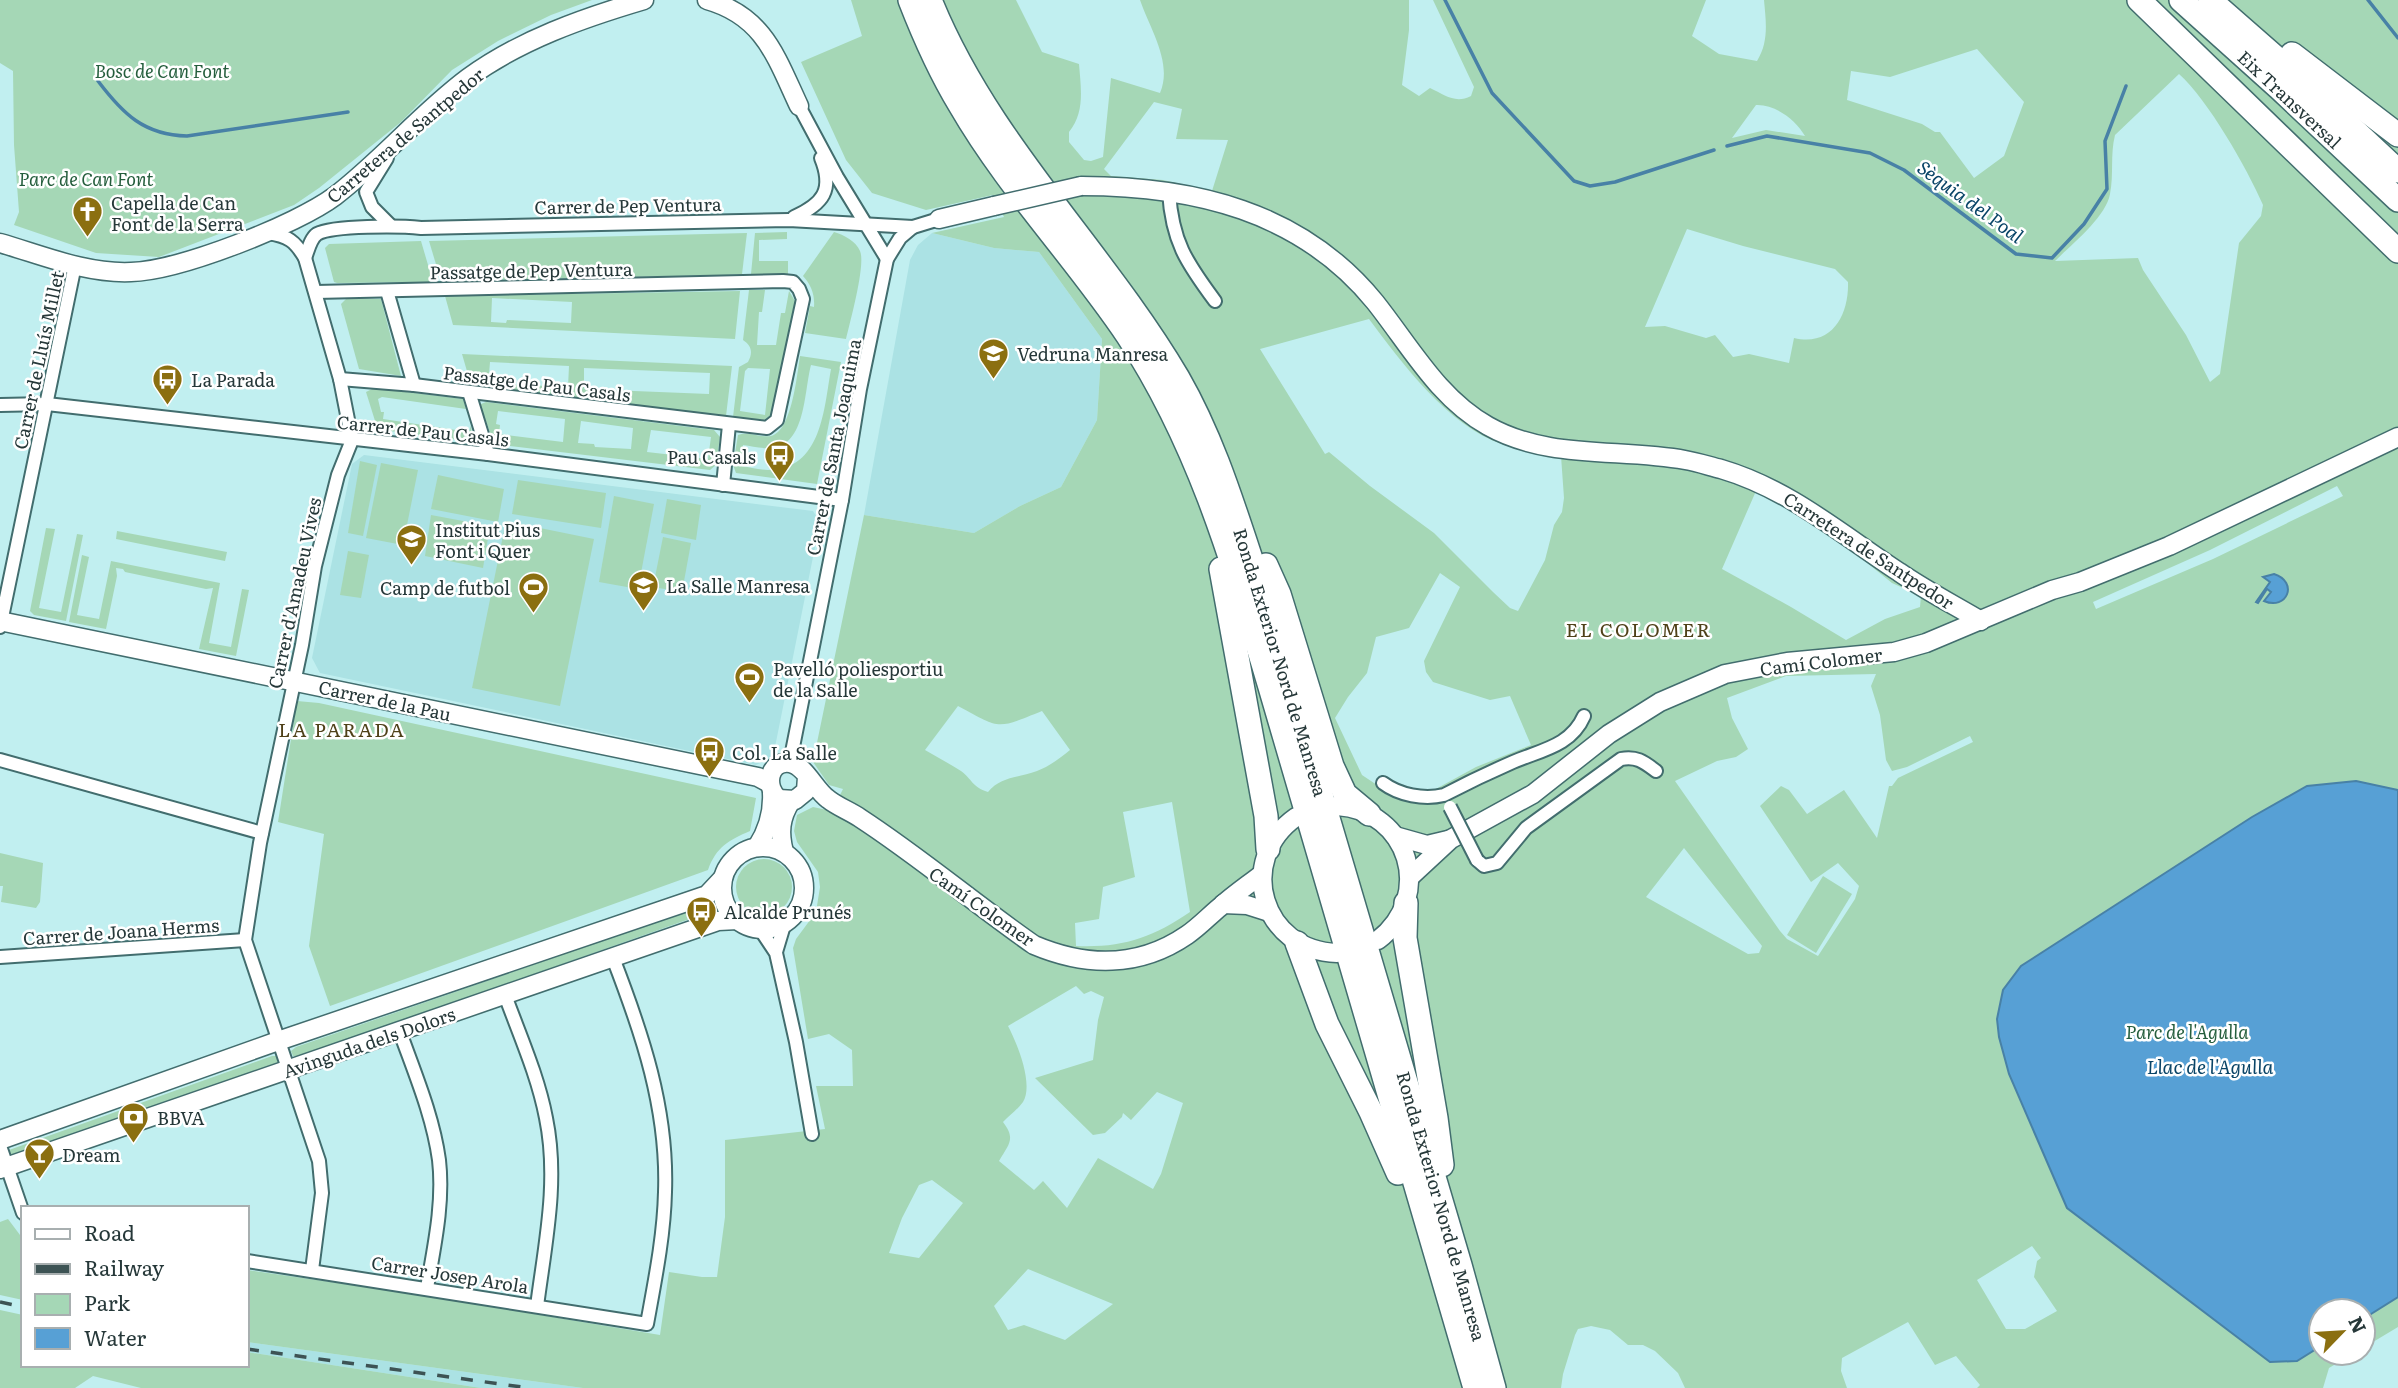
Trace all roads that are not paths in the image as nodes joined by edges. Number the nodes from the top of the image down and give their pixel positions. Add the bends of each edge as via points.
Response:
1 (644, 0) edge
2 (910, 0) edge
3 (930, 0) edge
4 (2139, 0) edge
5 (2181, 0) edge
6 (2210, 0) edge
7 (2229, 0) edge
8 (714, 1) edge
9 (799, 106) junction
10 (2398, 135) edge
11 (399, 141) junction
12 (2398, 171) edge
13 (1170, 192) junction
14 (2398, 200) edge
15 (939, 219) joint
16 (789, 220) junction
17 (867, 224) junction
18 (390, 225) junction
19 (913, 227) junction
20 (264, 233) junction
21 (0, 243) edge
22 (2398, 251) edge
23 (305, 258) junction
24 (887, 259) junction
25 (75, 265) junction
26 (387, 291) junction
27 (316, 292) junction
28 (1215, 301) dead end
29 (340, 379) junction
30 (414, 385) junction
31 (469, 392) junction
32 (47, 404) junction
33 (0, 405) edge
34 (729, 425) junction
35 (2395, 439) edge
36 (352, 440) junction
37 (488, 454) junction
38 (1213, 477) junction
39 (723, 485) junction
40 (842, 500) junction
41 (0, 621) edge
42 (1981, 621) junction
43 (0, 627) edge
44 (293, 680) junction
45 (1584, 716) dead end
46 (0, 760) edge
47 (801, 770) junction
48 (1656, 771) dead end
49 (1383, 783) dead end
50 (771, 788) junction
51 (827, 799) junction
52 (794, 800) junction
53 (1447, 801) junction
54 (1336, 806) dead end
55 (1369, 814) junction
56 (1296, 817) dead end
57 (262, 833) junction
58 (1395, 835) junction
59 (1451, 839) junction
60 (757, 847) junction
61 (1268, 849) junction
62 (784, 852) junction
63 (1262, 874) junction
64 (1410, 877) junction
65 (723, 878) junction
66 (1406, 903) junction
67 (1223, 904) junction
68 (1269, 912) junction
69 (738, 920) junction
70 (785, 922) junction
71 (760, 929) junction
72 (245, 940) junction
73 (1378, 940) dead end
74 (1297, 943) junction
75 (776, 953) junction
76 (1337, 954) dead end
77 (0, 957) edge
78 (613, 958) junction
79 (506, 995) junction
80 (400, 1032) junction
81 (278, 1041) junction
82 (288, 1070) junction
83 (812, 1134) dead end
84 (0, 1140) edge
85 (0, 1146) edge
86 (3, 1168) edge
87 (21, 1208) edge
88 (1449, 1227) junction
89 (248, 1261) edge
90 (312, 1270) junction
91 (1443, 1285) junction
92 (427, 1289) junction
93 (537, 1306) junction
94 (1475, 1388) edge
95 (1494, 1388) edge

1 - 11 street, Carretera de Santpedor via 556,31 498,58 467,79
2 - 38 highway, Ronda Exterior Nord de Manresa via 960,105 1128,337
3 - 38 highway, Ronda Exterior Nord de Manresa via 976,94 1178,379 1201,424
4 - 22 highway
5 - 14 highway, Eix Transversal
6 - 12 highway, Eix Transversal
7 - 10 highway
8 - 9 street via 763,34
9 - 16 street via 825,169 825,186 819,203
9 - 17 street
11 - 18 street via 366,192 372,207
11 - 20 street, Carretera de Santpedor via 328,201
13 - 15 street, Carretera de Santpedor, bridge via 1081,186
13 - 28 street via 1180,250
13 - 42 street, Carretera de Santpedor via 1232,205 1272,220 1313,244 1374,301 1420,364 1462,408 1487,426 1551,447 1685,459 1762,484 1824,518 1900,574
15 - 19 street, Carretera de Santpedor
16 - 17 street, Carrer de Pep Ventura
16 - 18 street, Carrer de Pep Ventura
17 - 19 street, Carretera de Santpedor
17 - 24 street
18 - 23 street, Carrer de Pep Ventura via 321,233
19 - 24 street, Carrer de Santa Joaquima
20 - 23 street via 291,239
20 - 25 street, Carretera de Santpedor via 168,267 131,272
21 - 25 street, Carretera de Santpedor
23 - 27 street
24 - 40 street, Carrer de Santa Joaquima
25 - 32 street, Carrer de Lluís Millet
26 - 27 street, Passatge de Pep Ventura
26 - 30 street
26 - 34 street, Passatge de Pep Ventura via 793,282 803,299 777,419 767,429
27 - 29 street
29 - 30 street, Passatge de Pau Casals
29 - 36 street
30 - 31 street, Passatge de Pau Casals
31 - 34 street, Passatge de Pau Casals
31 - 37 street
32 - 33 street, Carrer de Pau Casals
32 - 36 street, Carrer de Pau Casals
32 - 41 street, Carrer de Lluís Millet
34 - 39 street
35 - 42 street via 2169,546
36 - 37 street, Carrer de Pau Casals
36 - 44 street, Carrer d'Amadeu Vives via 338,475 315,566
37 - 39 street, Carrer de Pau Casals
38 - 55 highway via 1279,594 1332,766 1345,794
38 - 61 highway
38 - 88 highway, Ronda Exterior Nord de Manresa via 1255,571
38 - 91 highway, Ronda Exterior Nord de Manresa via 1248,614
39 - 40 street, Carrer de Pau Casals
40 - 47 street, Carrer de Santa Joaquima via 792,752
41 - 43 street, Carrer de Lluís Millet
41 - 44 street, Carrer de la Pau
42 - 59 street, Camí Colomer via 1894,652 1787,662 1725,674 1660,702 1609,734 1533,794
44 - 50 street, Carrer de la Pau via 758,777
44 - 57 street, Carrer d'Amadeu Vives
45 - 53 street via 1578,729 1554,747 1516,761
46 - 57 street
47 - 50 street via 786,763 775,767
47 - 51 street, Camí Colomer
47 - 52 street via 806,791
48 - 53 street, bridge via 1642,760 1621,760 1526,828 1497,863 1484,866
49 - 53 street via 1394,791
50 - 52 street via 779,799
50 - 60 street via 766,832
51 - 52 street, Camí Colomer
51 - 67 street, Camí Colomer via 1034,944 1059,955 1103,962 1150,955 1188,935
52 - 62 street via 780,825
54 - 55 street
55 - 58 street
56 - 61 street
57 - 72 street, Carrer d'Amadeu Vives
58 - 59 street, Camí Colomer via 1427,845
58 - 64 street via 1406,855
59 - 64 street, Camí Colomer
60 - 62 street
60 - 65 street via 735,857
61 - 63 street
62 - 70 street via 797,865 803,887 800,905
63 - 67 street, Camí Colomer
63 - 68 street
64 - 66 street
65 - 69 street via 725,904
65 - 81 street, Avinguda dels Dolors via 707,895
66 - 73 street via 1395,924
66 - 88 highway via 1405,938 1436,1118
67 - 68 street
68 - 74 street
69 - 71 street
69 - 78 street, Avinguda dels Dolors via 718,921
70 - 71 street
70 - 75 street
71 - 75 street
72 - 77 street, Carrer de Joana Herms
72 - 81 street, Carrer d'Amadeu Vives
74 - 76 street
74 - 91 highway via 1327,1024 1392,1156
75 - 83 street
78 - 79 street, Avinguda dels Dolors
78 - 93 street, Carrer Josep Arola via 641,1033 663,1132 665,1191 648,1324
79 - 80 street, Avinguda dels Dolors
79 - 93 street via 541,1097 550,1141 550,1217
80 - 82 street, Avinguda dels Dolors
80 - 92 street via 423,1095 439,1163
81 - 82 street, Carrer d'Amadeu Vives
81 - 84 street, Avinguda dels Dolors
82 - 86 street, Avinguda dels Dolors
82 - 90 street, Carrer d'Amadeu Vives via 319,1161 322,1193
85 - 86 street
86 - 87 street
88 - 95 highway, Ronda Exterior Nord de Manresa
89 - 90 street, Carrer Josep Arola
90 - 92 street, Carrer Josep Arola
91 - 94 highway, Ronda Exterior Nord de Manresa
92 - 93 street, Carrer Josep Arola

